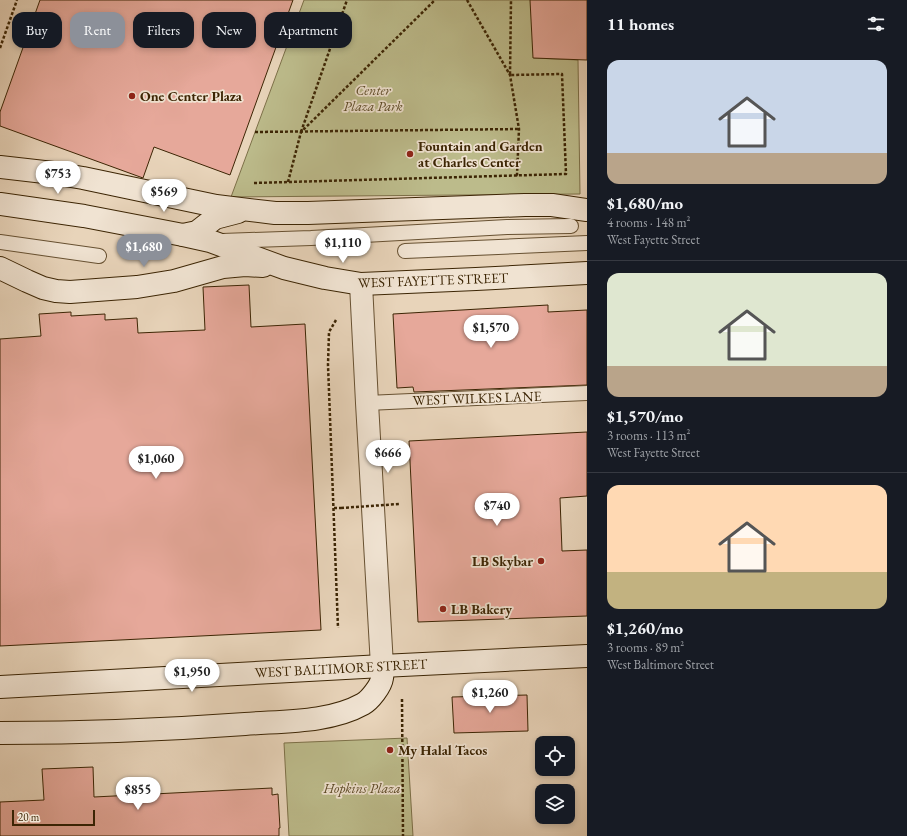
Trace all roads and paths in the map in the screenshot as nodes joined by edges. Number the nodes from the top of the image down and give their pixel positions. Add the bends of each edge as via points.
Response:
1 (17, 0) edge
2 (347, 0) edge
3 (435, 0) edge
4 (467, 0) edge
5 (511, 0) edge
6 (0, 48) edge
7 (510, 75) junction
8 (519, 128) junction
9 (255, 132) dead end
10 (301, 132) junction
11 (0, 167) edge
12 (517, 175) junction
13 (288, 182) junction
14 (251, 183) dead end
15 (0, 204) edge
16 (245, 210) junction
17 (587, 210) edge
18 (571, 226) dead end
19 (183, 235) junction
20 (0, 242) edge
21 (210, 242) junction
22 (587, 243) edge
23 (405, 251) dead end
24 (99, 256) dead end
25 (0, 268) edge
26 (284, 268) junction
27 (587, 273) edge
28 (361, 284) junction
29 (339, 314) dead end
30 (587, 393) edge
31 (367, 403) junction
32 (400, 504) dead end
33 (334, 508) junction
34 (338, 628) dead end
35 (587, 656) edge
36 (382, 666) junction
37 (0, 687) edge
38 (402, 697) dead end
39 (0, 733) edge
40 (403, 836) edge

1 - 6 path
2 - 10 path
3 - 10 path
4 - 7 path
5 - 7 path
7 - 8 path
7 - 12 path via 562,74 566,174
8 - 10 path
8 - 12 path
9 - 10 path
10 - 13 path
11 - 16 main road via 83,178
12 - 13 path
13 - 14 path
15 - 19 main road, WEST FAYETTE STREET via 90,217
16 - 17 main road via 308,213 552,205
16 - 19 main road via 215,218 197,232
18 - 21 lane
19 - 21 main road, WEST FAYETTE STREET
20 - 24 lane
21 - 26 main road, WEST FAYETTE STREET
22 - 23 lane
25 - 26 main road via 43,288 70,292 174,281 223,267 245,264
26 - 28 main road, WEST FAYETTE STREET
27 - 28 main road, WEST FAYETTE STREET
28 - 31 main road
29 - 33 path via 329,332 328,365
30 - 31 lane, WEST WILKES LANE
31 - 36 main road
32 - 33 path, bridge
33 - 34 path
35 - 36 main road, WEST BALTIMORE STREET
36 - 37 main road, WEST BALTIMORE STREET
36 - 39 main road via 382,678 376,691 365,703 345,712 321,718 196,728
38 - 40 path

